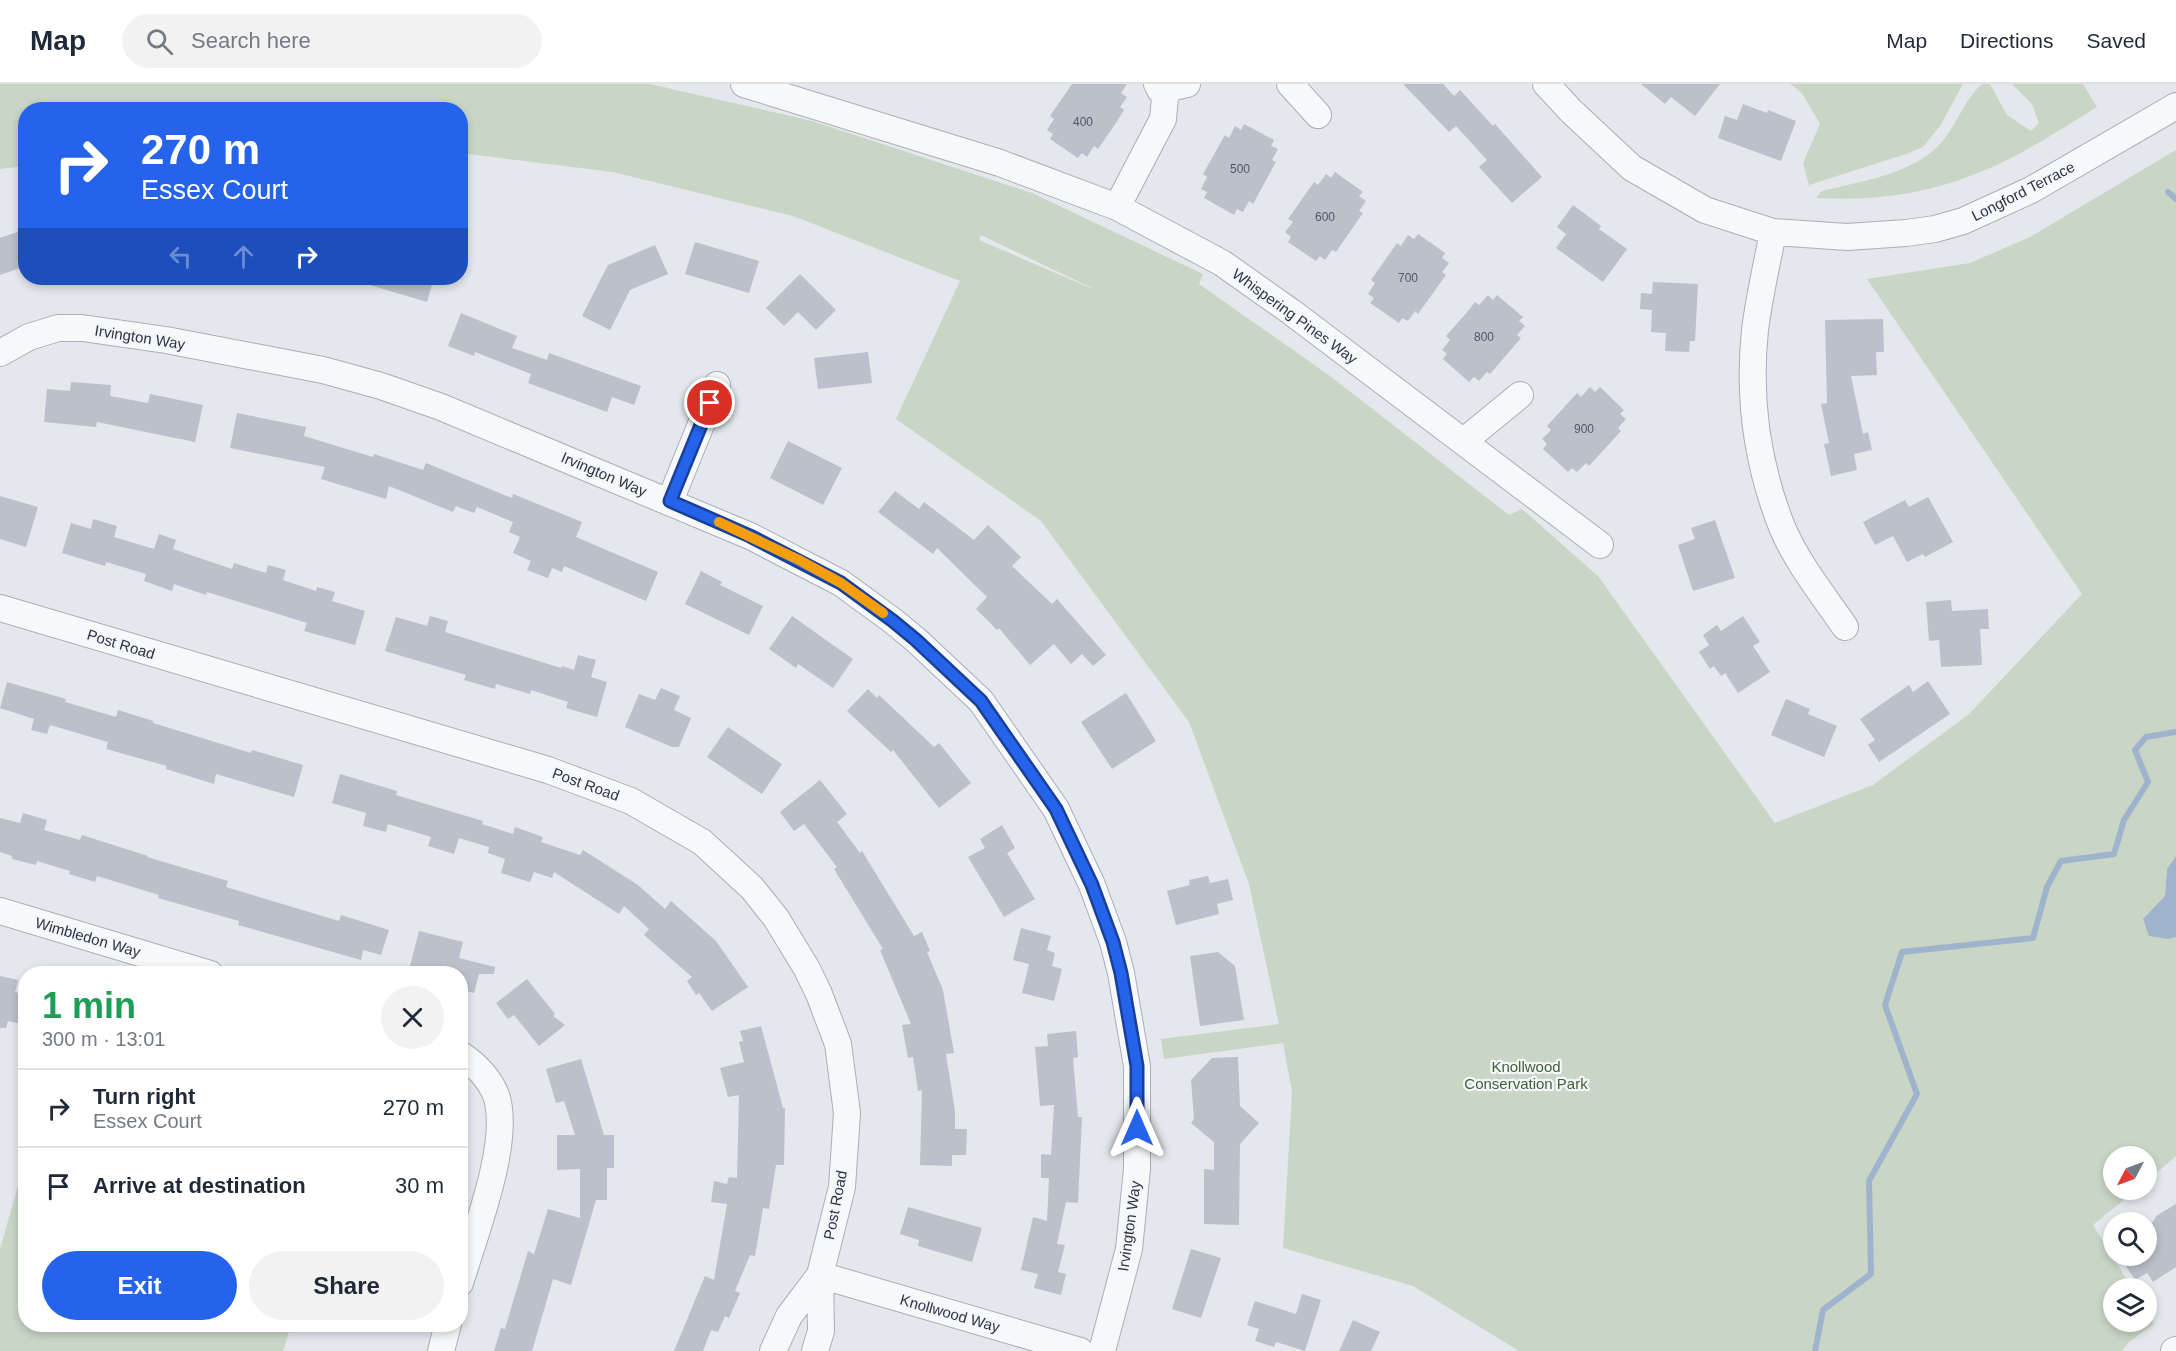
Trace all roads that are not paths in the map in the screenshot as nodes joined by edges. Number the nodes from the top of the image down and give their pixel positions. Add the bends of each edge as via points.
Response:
1 (744, 84) edge
2 (1187, 84) edge
3 (1290, 84) edge
4 (1546, 84) edge
5 (1159, 87) edge
6 (2176, 106) edge
7 (1318, 114) dead end
8 (1117, 207) junction
9 (1773, 232) junction
10 (0, 353) edge
11 (717, 385) dead end
12 (1520, 395) dead end
13 (1464, 441) junction
14 (670, 501) junction
15 (1600, 546) dead end
16 (0, 608) edge
17 (1845, 627) dead end
18 (0, 911) edge
19 (183, 966) edge
20 (468, 1059) edge
21 (468, 1256) edge
22 (820, 1275) junction
23 (446, 1332) edge
24 (441, 1351) edge
25 (773, 1351) edge
26 (815, 1351) edge
27 (1080, 1351) edge
28 (1102, 1351) edge

1 - 8 street, Whispering Pines Way via 1000,163
2 - 5 street
3 - 7 street
4 - 9 street, Longford Terrace via 1632,168 1705,210
5 - 8 street via 1165,97 1162,119
6 - 9 street, Longford Terrace via 2031,190 1964,221 1906,233 1847,237
8 - 13 street, Whispering Pines Way via 1222,262
9 - 17 street via 1755,330 1755,431 1782,528 1801,564
10 - 14 street, Irvington Way via 29,337 58,328 82,328 322,370 441,407
11 - 14 street
12 - 13 street
13 - 15 street, Whispering Pines Way
14 - 28 street, Irvington Way via 799,560 841,583 893,621 981,701 1056,809 1092,885 1113,942 1137,1066 1137,1169 1129,1249
16 - 22 street, Post Road via 558,774 631,801 702,842 752,888 776,918 811,977 837,1044 847,1113 842,1187
18 - 19 street, Wimbledon Way
20 - 21 street via 486,1077 495,1094 501,1124 493,1172
22 - 25 street via 789,1317
22 - 26 street via 821,1331
22 - 27 street, Knollwood Way
23 - 24 street

